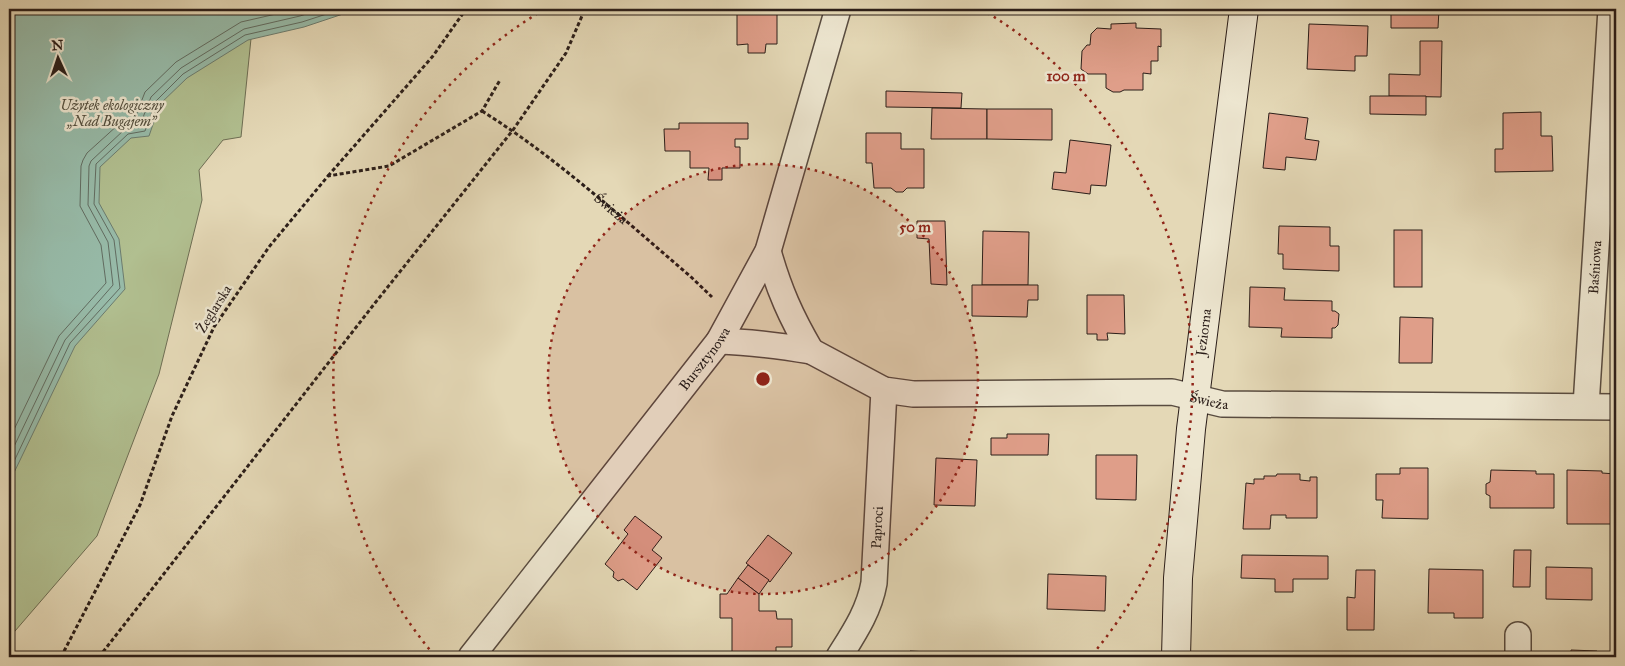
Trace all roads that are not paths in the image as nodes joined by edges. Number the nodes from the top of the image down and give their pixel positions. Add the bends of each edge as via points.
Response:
1 (838, 9) edge
2 (1244, 9) edge
3 (1611, 9) edge
4 (768, 251) junction
5 (719, 341) junction
6 (811, 351) junction
7 (884, 390) junction
8 (1195, 397) junction
9 (1586, 406) junction
10 (1616, 407) edge
11 (471, 657) edge
12 (839, 657) edge
13 (1176, 657) edge

1 - 4 street, Bursztynowa
2 - 8 street, Jeziorna
3 - 9 street, Baśniowa
4 - 5 street, Bursztynowa
4 - 6 street via 777,283
5 - 6 street, Świeża
5 - 11 street, Bursztynowa
6 - 7 street, Świeża
7 - 8 street, Świeża via 913,394 1172,392
7 - 12 street, Paproci via 874,583 866,611
8 - 9 street, Świeża via 1222,404
8 - 13 street, Jeziorna via 1178,578
9 - 10 street, Świeża

